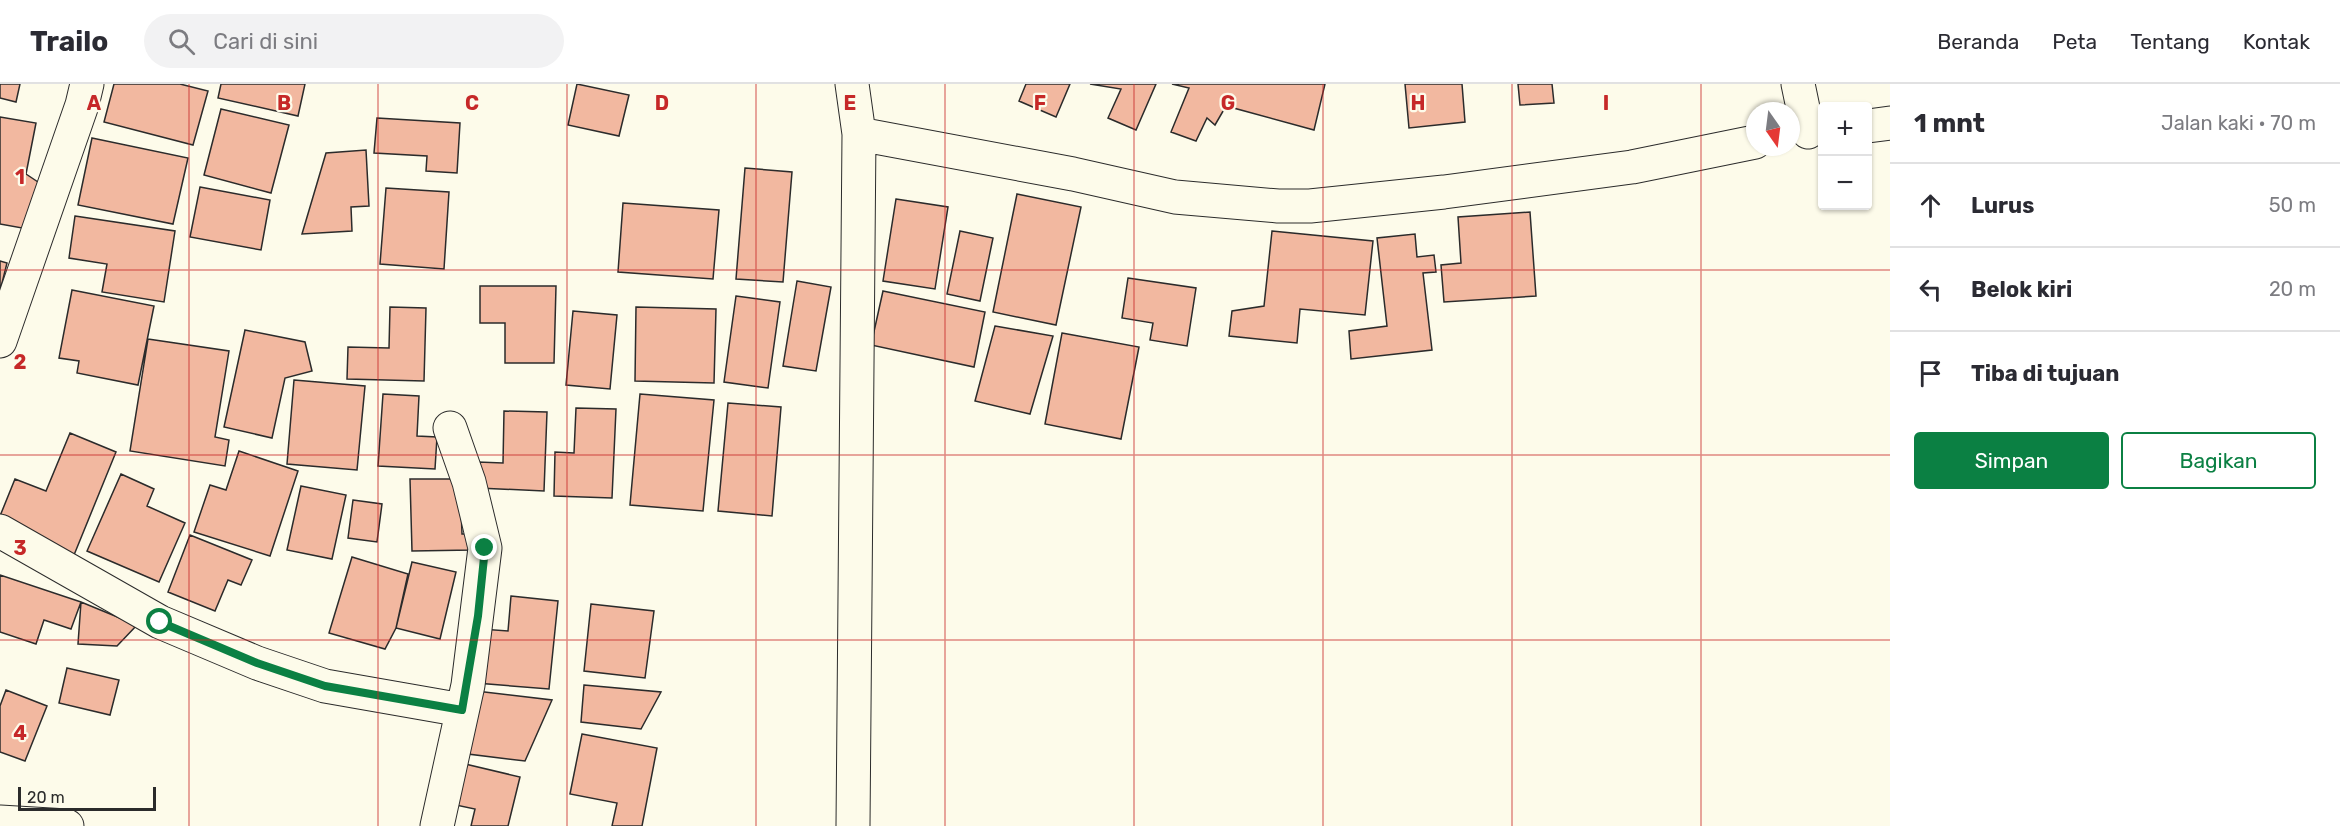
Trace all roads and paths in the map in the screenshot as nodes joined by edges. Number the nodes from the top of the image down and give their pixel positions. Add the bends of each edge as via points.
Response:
1 (87, 84) edge
2 (852, 84) edge
3 (1798, 84) edge
4 (1890, 123) edge
5 (1872, 125) edge
6 (1807, 132) edge
7 (859, 134) junction
8 (1746, 144) edge
9 (0, 341) edge
10 (450, 428) dead end
11 (0, 531) edge
12 (462, 710) junction
13 (0, 822) edge
14 (67, 826) edge
15 (437, 826) edge
16 (853, 826) edge

1 - 9 street
2 - 7 street
3 - 6 street
4 - 5 street
7 - 8 street via 1175,197 1278,206 1444,192 1621,168
7 - 16 street
10 - 12 street via 469,482 485,548
11 - 12 street via 160,622 257,663 325,686
12 - 15 street
13 - 14 street

